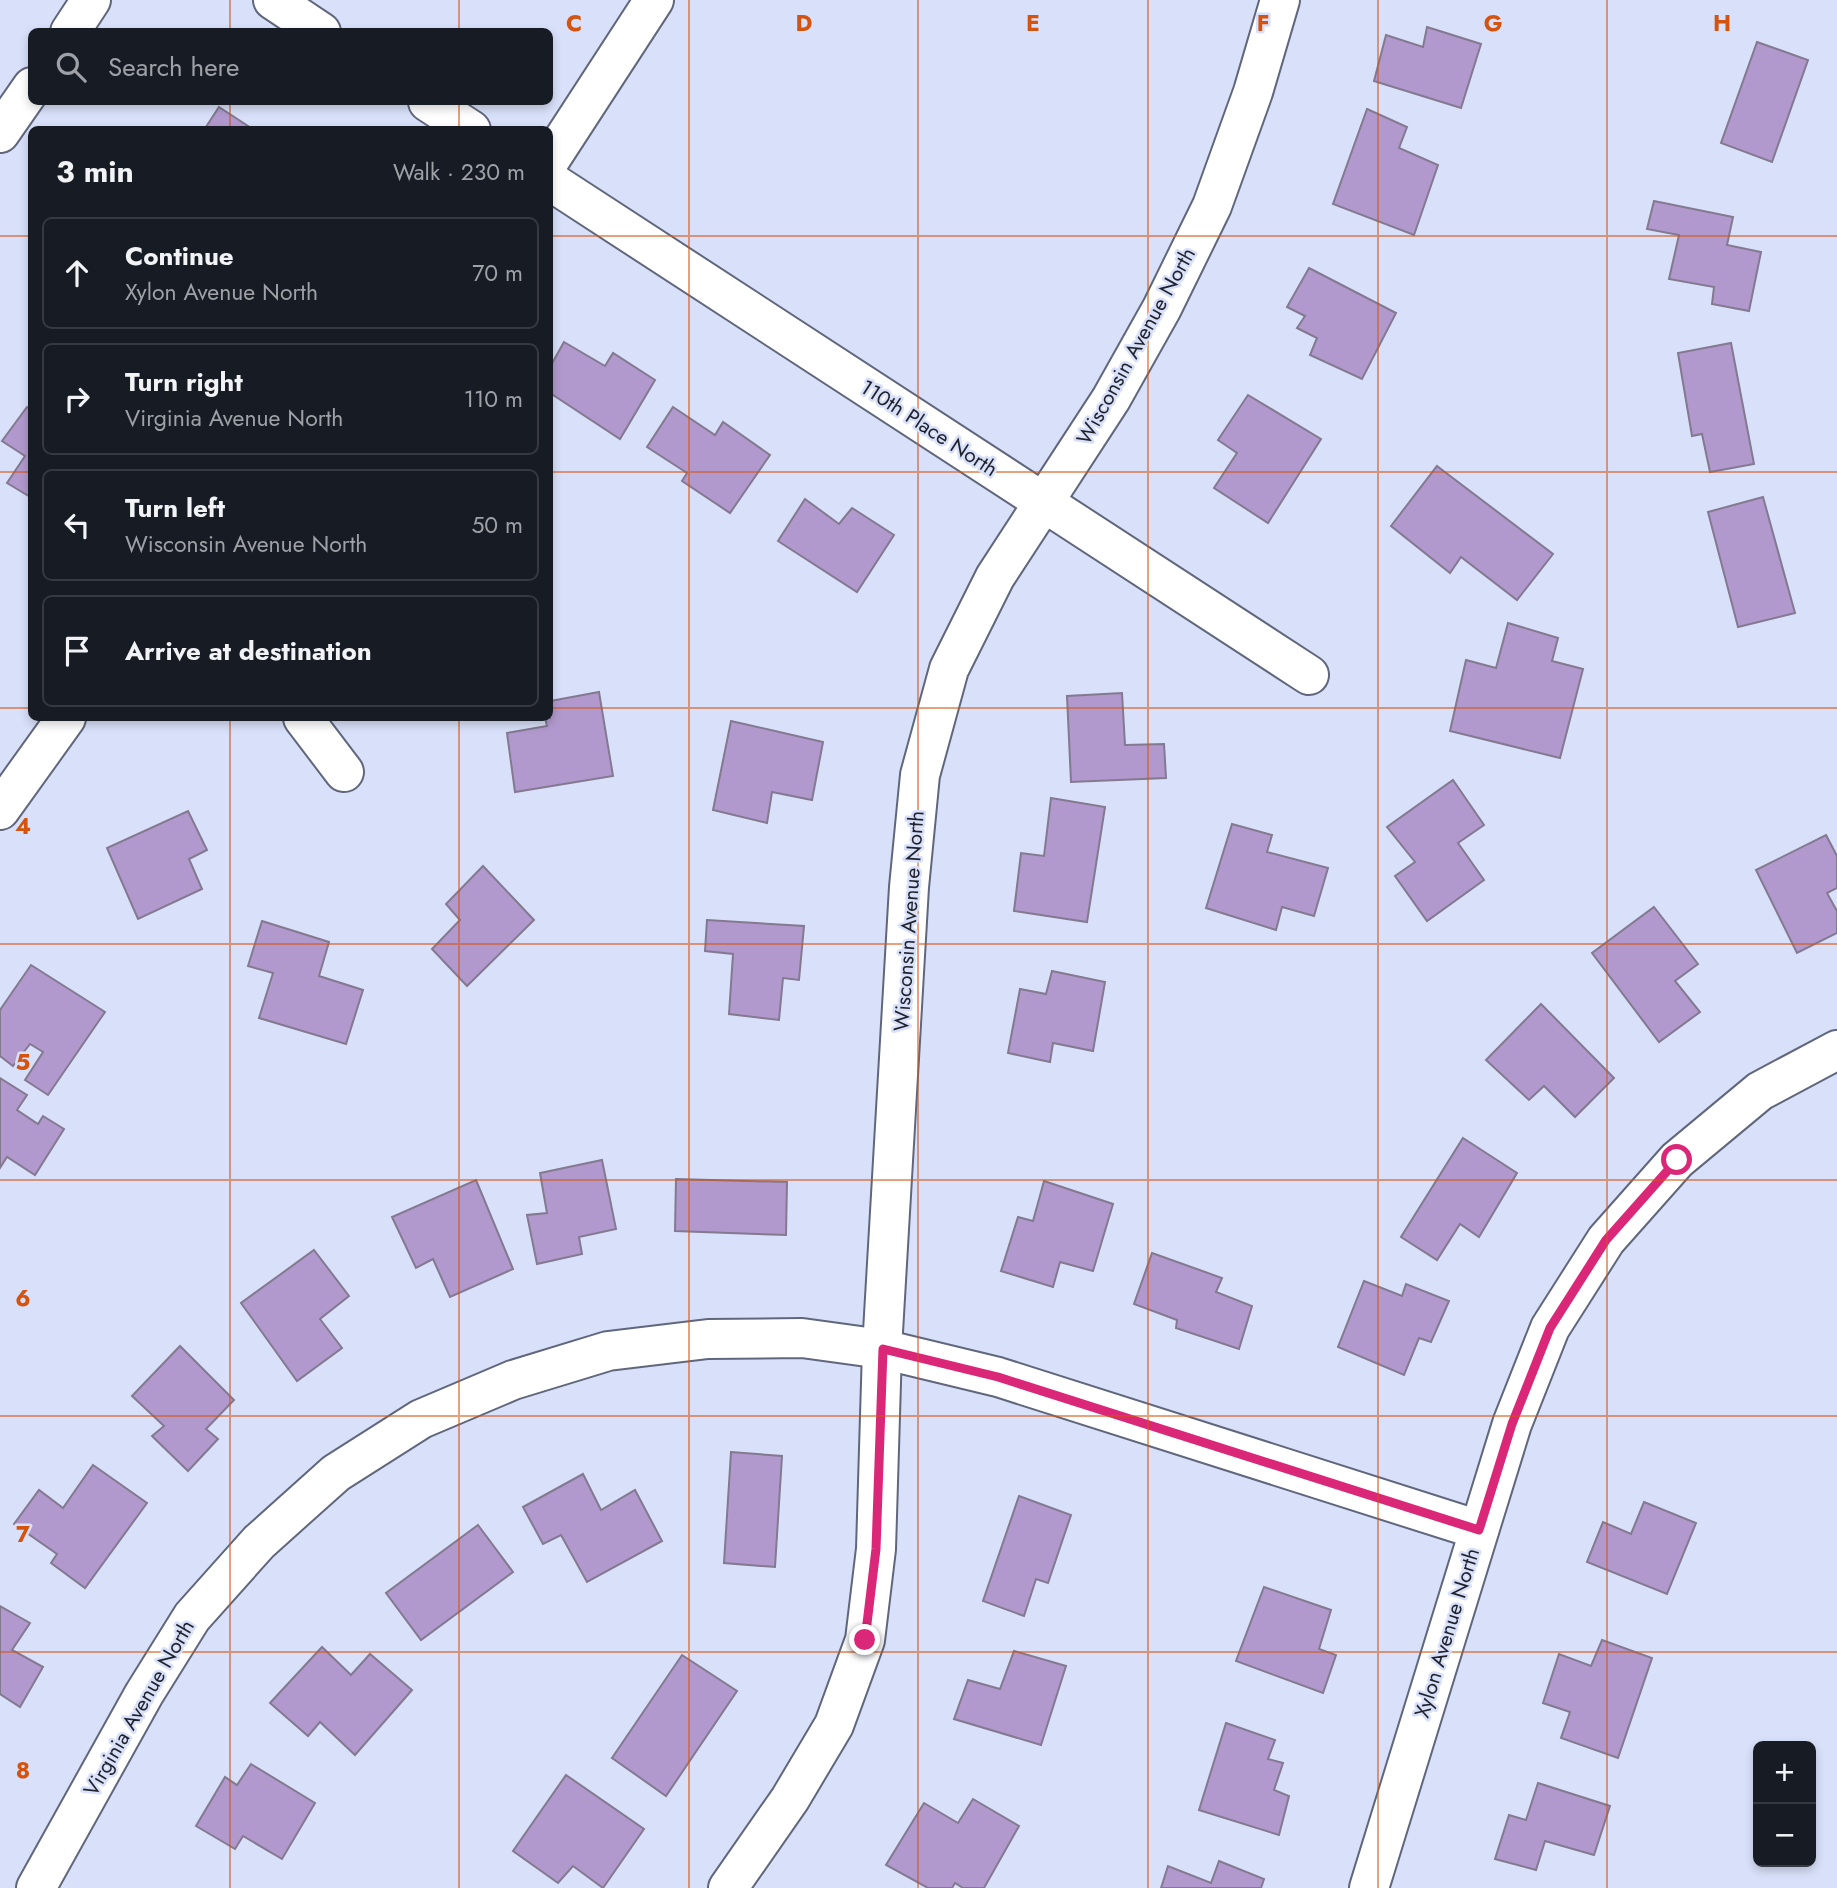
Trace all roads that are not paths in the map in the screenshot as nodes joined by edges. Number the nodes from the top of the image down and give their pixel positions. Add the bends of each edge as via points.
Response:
1 (91, 0) edge
2 (273, 0) edge
3 (654, 0) edge
4 (1280, 0) edge
5 (73, 28) edge
6 (315, 28) edge
7 (28, 93) edge
8 (433, 105) edge
9 (465, 126) edge
10 (0, 133) edge
11 (553, 155) edge
12 (553, 183) edge
13 (1043, 502) junction
14 (1309, 675) dead end
15 (64, 721) edge
16 (305, 721) edge
17 (344, 772) dead end
18 (0, 810) edge
19 (1837, 1050) edge
20 (883, 1349) junction
21 (1479, 1530) junction
22 (36, 1888) edge
23 (728, 1888) edge
24 (1368, 1888) edge

1 - 5 street
2 - 6 street
3 - 11 street
4 - 13 street, Wisconsin Avenue North via 1254,92 1212,206 1111,399
7 - 10 street
8 - 9 street
12 - 13 street, 110th Place North
13 - 14 street, 110th Place North
13 - 20 street, Wisconsin Avenue North via 995,577 949,669 920,775 909,887
15 - 18 street
16 - 17 street
19 - 21 street, Xylon Avenue North via 1760,1091 1677,1160 1606,1240 1550,1328 1512,1424
20 - 21 street, Virginia Avenue North via 998,1377
20 - 22 street, Virginia Avenue North via 802,1338 708,1339 608,1351 513,1380 421,1419 336,1473 259,1542 191,1617
20 - 23 street, Wisconsin Avenue North via 876,1549 865,1640 834,1725
21 - 24 street, Xylon Avenue North

